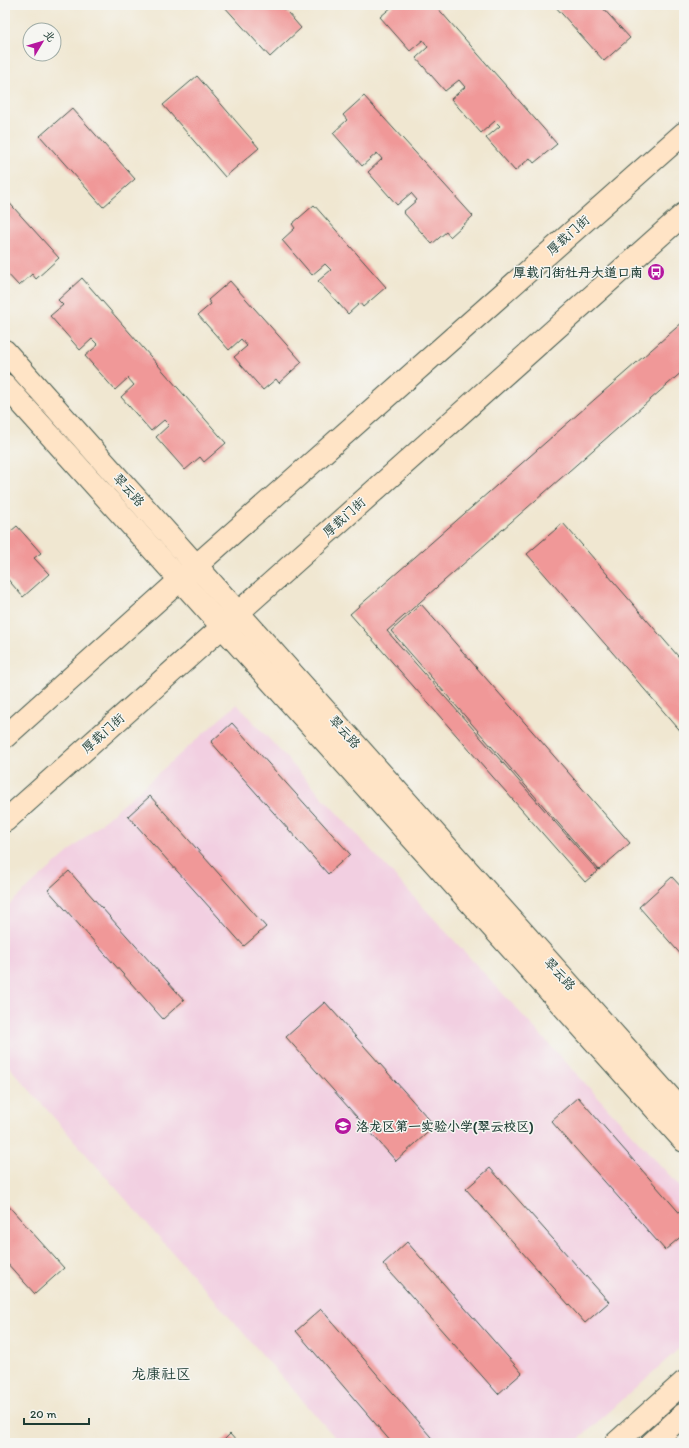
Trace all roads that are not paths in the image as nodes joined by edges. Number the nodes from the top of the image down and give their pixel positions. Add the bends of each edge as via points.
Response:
1 (684, 133) edge
2 (684, 214) edge
3 (5, 351) edge
4 (5, 385) edge
5 (196, 566) junction
6 (180, 580) junction
7 (237, 612) junction
8 (221, 626) junction
9 (5, 737) edge
10 (5, 821) edge
11 (684, 1113) edge
12 (684, 1141) edge
13 (684, 1382) edge
14 (684, 1414) edge
15 (616, 1443) edge
16 (652, 1443) edge

1 - 5 street, 厚载门街
2 - 7 street, 厚载门街
3 - 5 street, 翠云路
4 - 6 street, 翠云路
5 - 6 street, 厚载门街
5 - 7 street, 翠云路
6 - 8 street, 翠云路
6 - 9 street, 厚载门街
7 - 8 street, 厚载门街
7 - 11 street, 翠云路
8 - 10 street, 厚载门街
8 - 12 street, 翠云路
13 - 15 street
14 - 16 street

